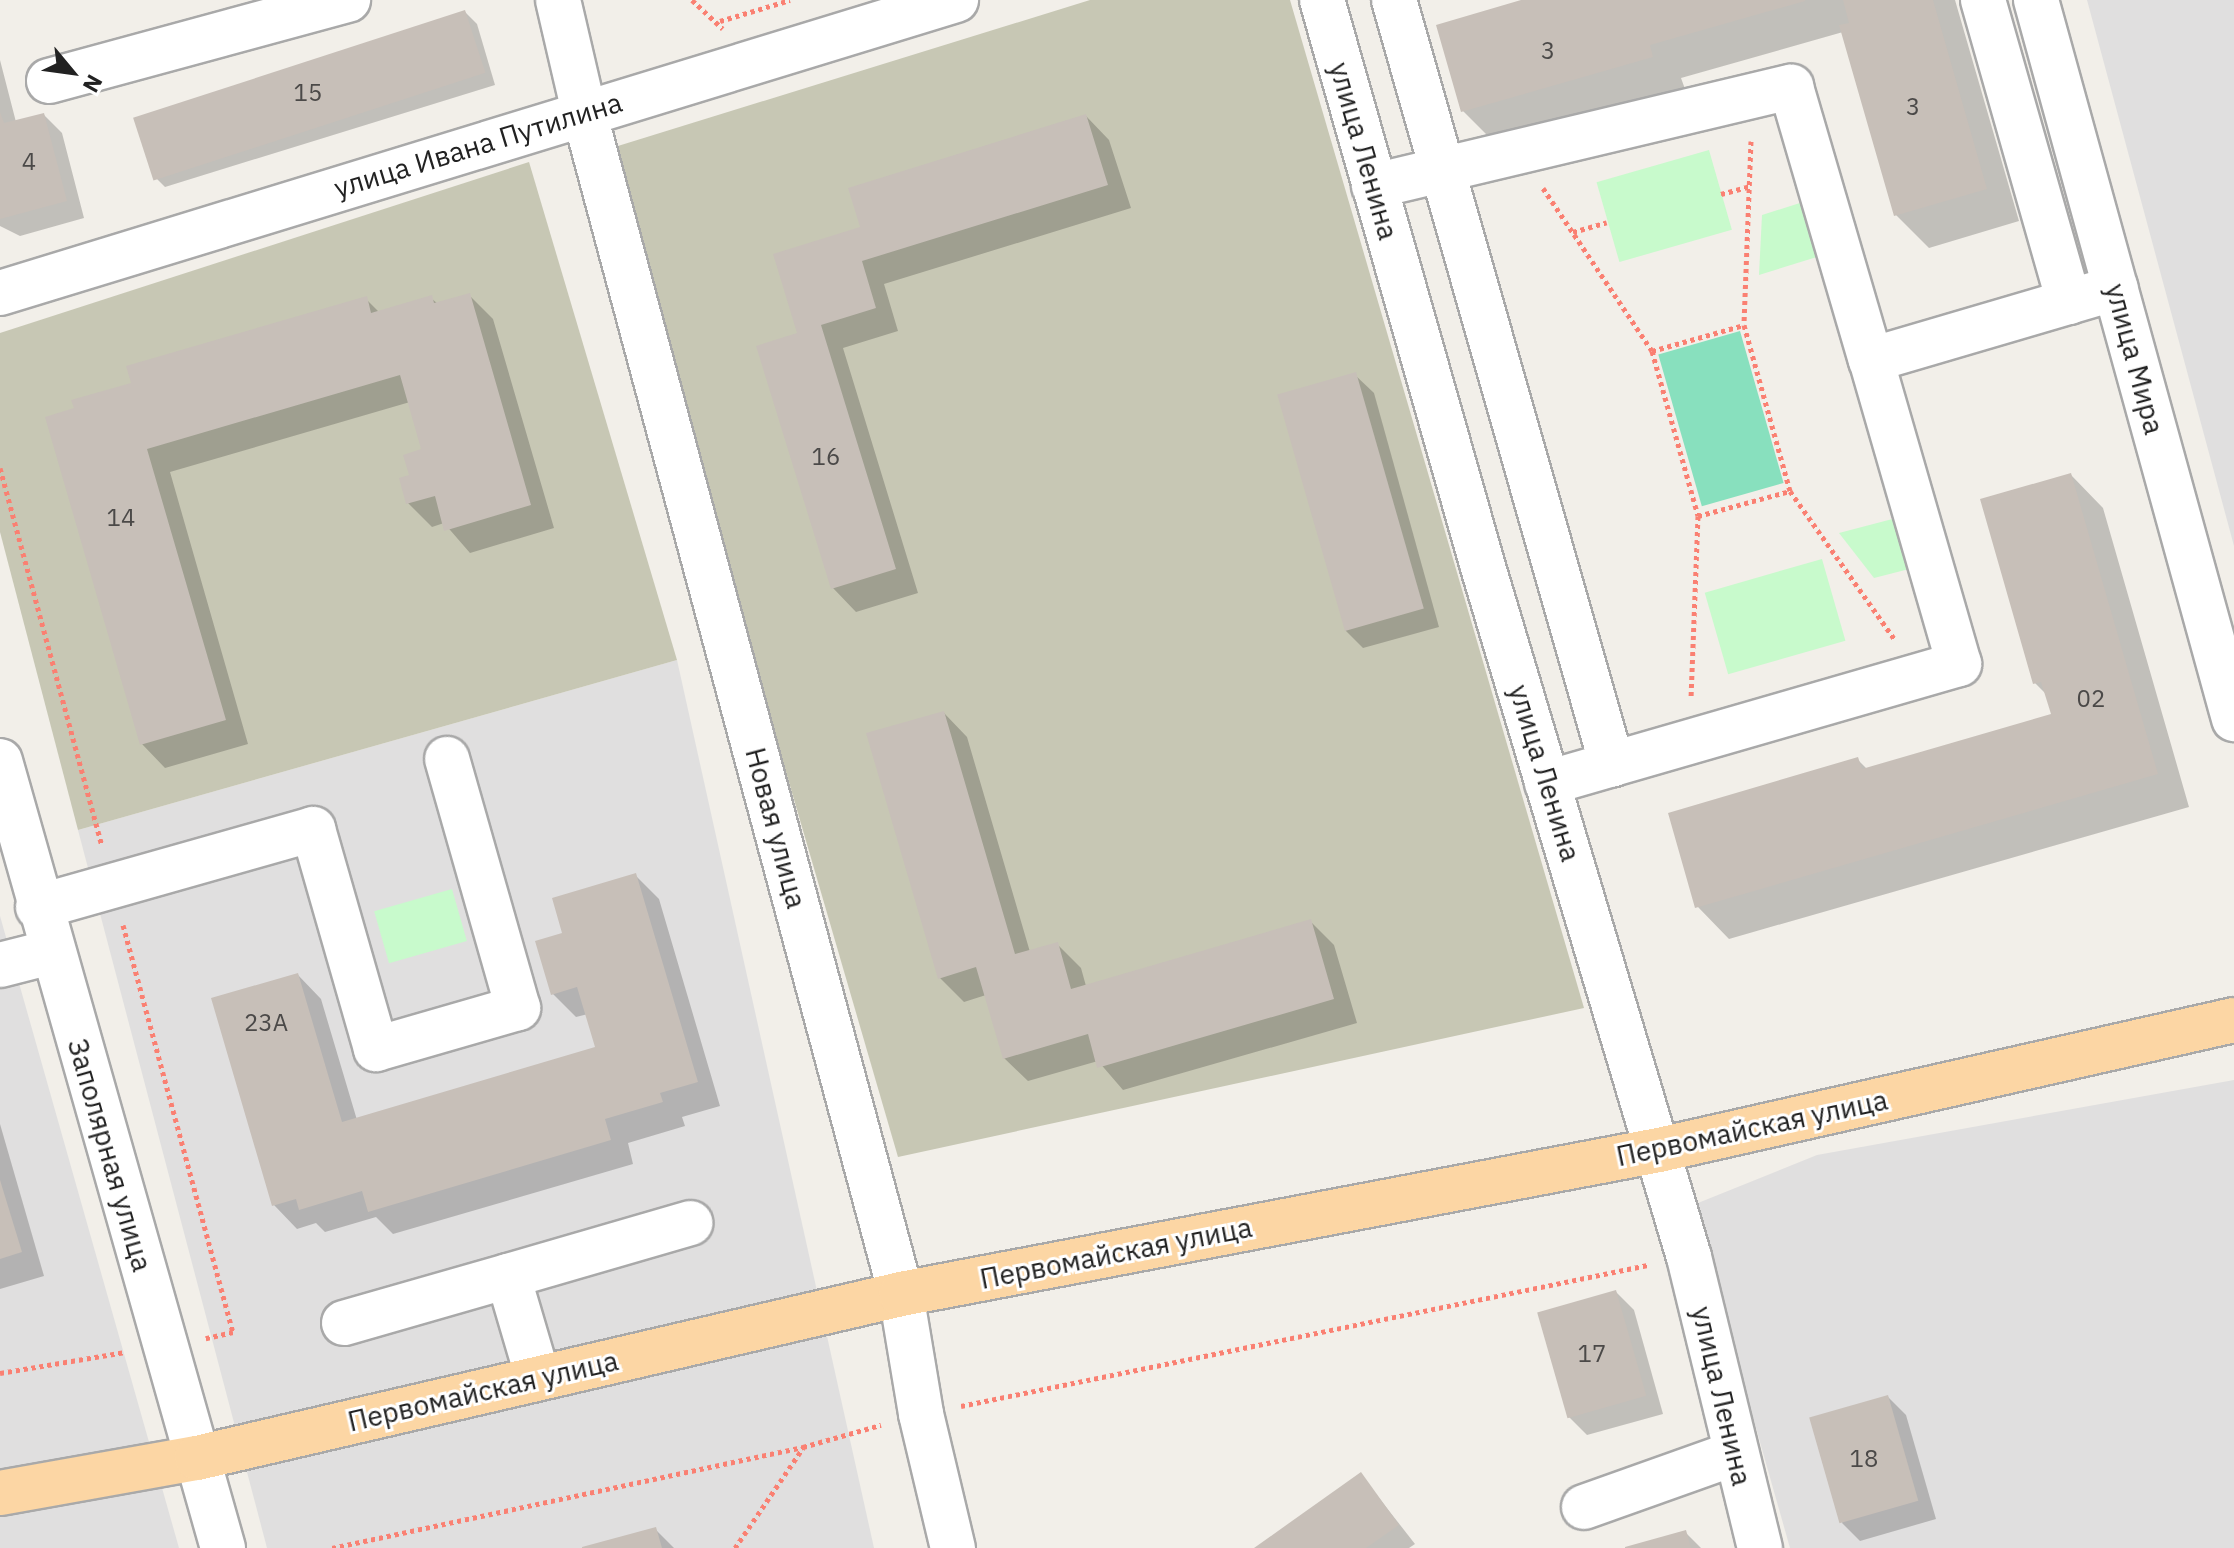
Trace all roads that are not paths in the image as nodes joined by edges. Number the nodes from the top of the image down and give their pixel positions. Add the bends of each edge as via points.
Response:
1 (348, 0) edge
2 (558, 0) edge
3 (956, 0) edge
4 (1322, 0) edge
5 (1394, 0) edge
6 (1983, 0) edge
7 (2036, 0) edge
8 (49, 81) dead end
9 (584, 112) junction
10 (1443, 170) junction
11 (1374, 186) junction
12 (2116, 288) junction
13 (0, 293) edge
14 (2069, 302) junction
15 (1871, 360) junction
16 (2234, 719) edge
17 (447, 759) dead end
18 (0, 761) edge
19 (1612, 765) junction
20 (1547, 783) junction
21 (38, 907) junction
22 (51, 952) junction
23 (0, 965) edge
24 (2234, 1020) edge
25 (1659, 1150) junction
26 (690, 1223) dead end
27 (508, 1276) junction
28 (901, 1294) junction
29 (344, 1323) dead end
30 (538, 1378) junction
31 (1733, 1454) junction
32 (197, 1458) junction
33 (0, 1493) edge
34 (1584, 1507) dead end
35 (223, 1548) edge
36 (953, 1548) edge
37 (1760, 1548) edge

1 - 8 street
2 - 9 street, Новая улица
3 - 9 street, улица Ивана Путилина
4 - 11 street, улица Ленина
5 - 10 street
6 - 14 street
7 - 12 street, улица Мира
9 - 13 street, улица Ивана Путилина
9 - 28 street, Новая улица
10 - 11 street
10 - 15 street via 1791,87
10 - 19 street
11 - 20 street, улица Ленина
12 - 14 street
12 - 16 street, улица Мира
14 - 15 street
15 - 19 street via 1959,664
17 - 21 street via 518,1008 376,1049 313,829
18 - 21 street, Заполярная улица
19 - 20 street
20 - 25 street, улица Ленина
21 - 22 street, Заполярная улица
22 - 23 street
22 - 32 street, Заполярная улица
24 - 25 main road, Первомайская улица
25 - 28 main road, Первомайская улица
25 - 31 street, улица Ленина
26 - 27 street
27 - 29 street
27 - 30 street
28 - 30 main road, Первомайская улица
28 - 36 street, Новая улица via 921,1414
30 - 32 main road, Первомайская улица
31 - 34 street
31 - 37 street, улица Ленина
32 - 33 main road, Первомайская улица
32 - 35 street, Заполярная улица

